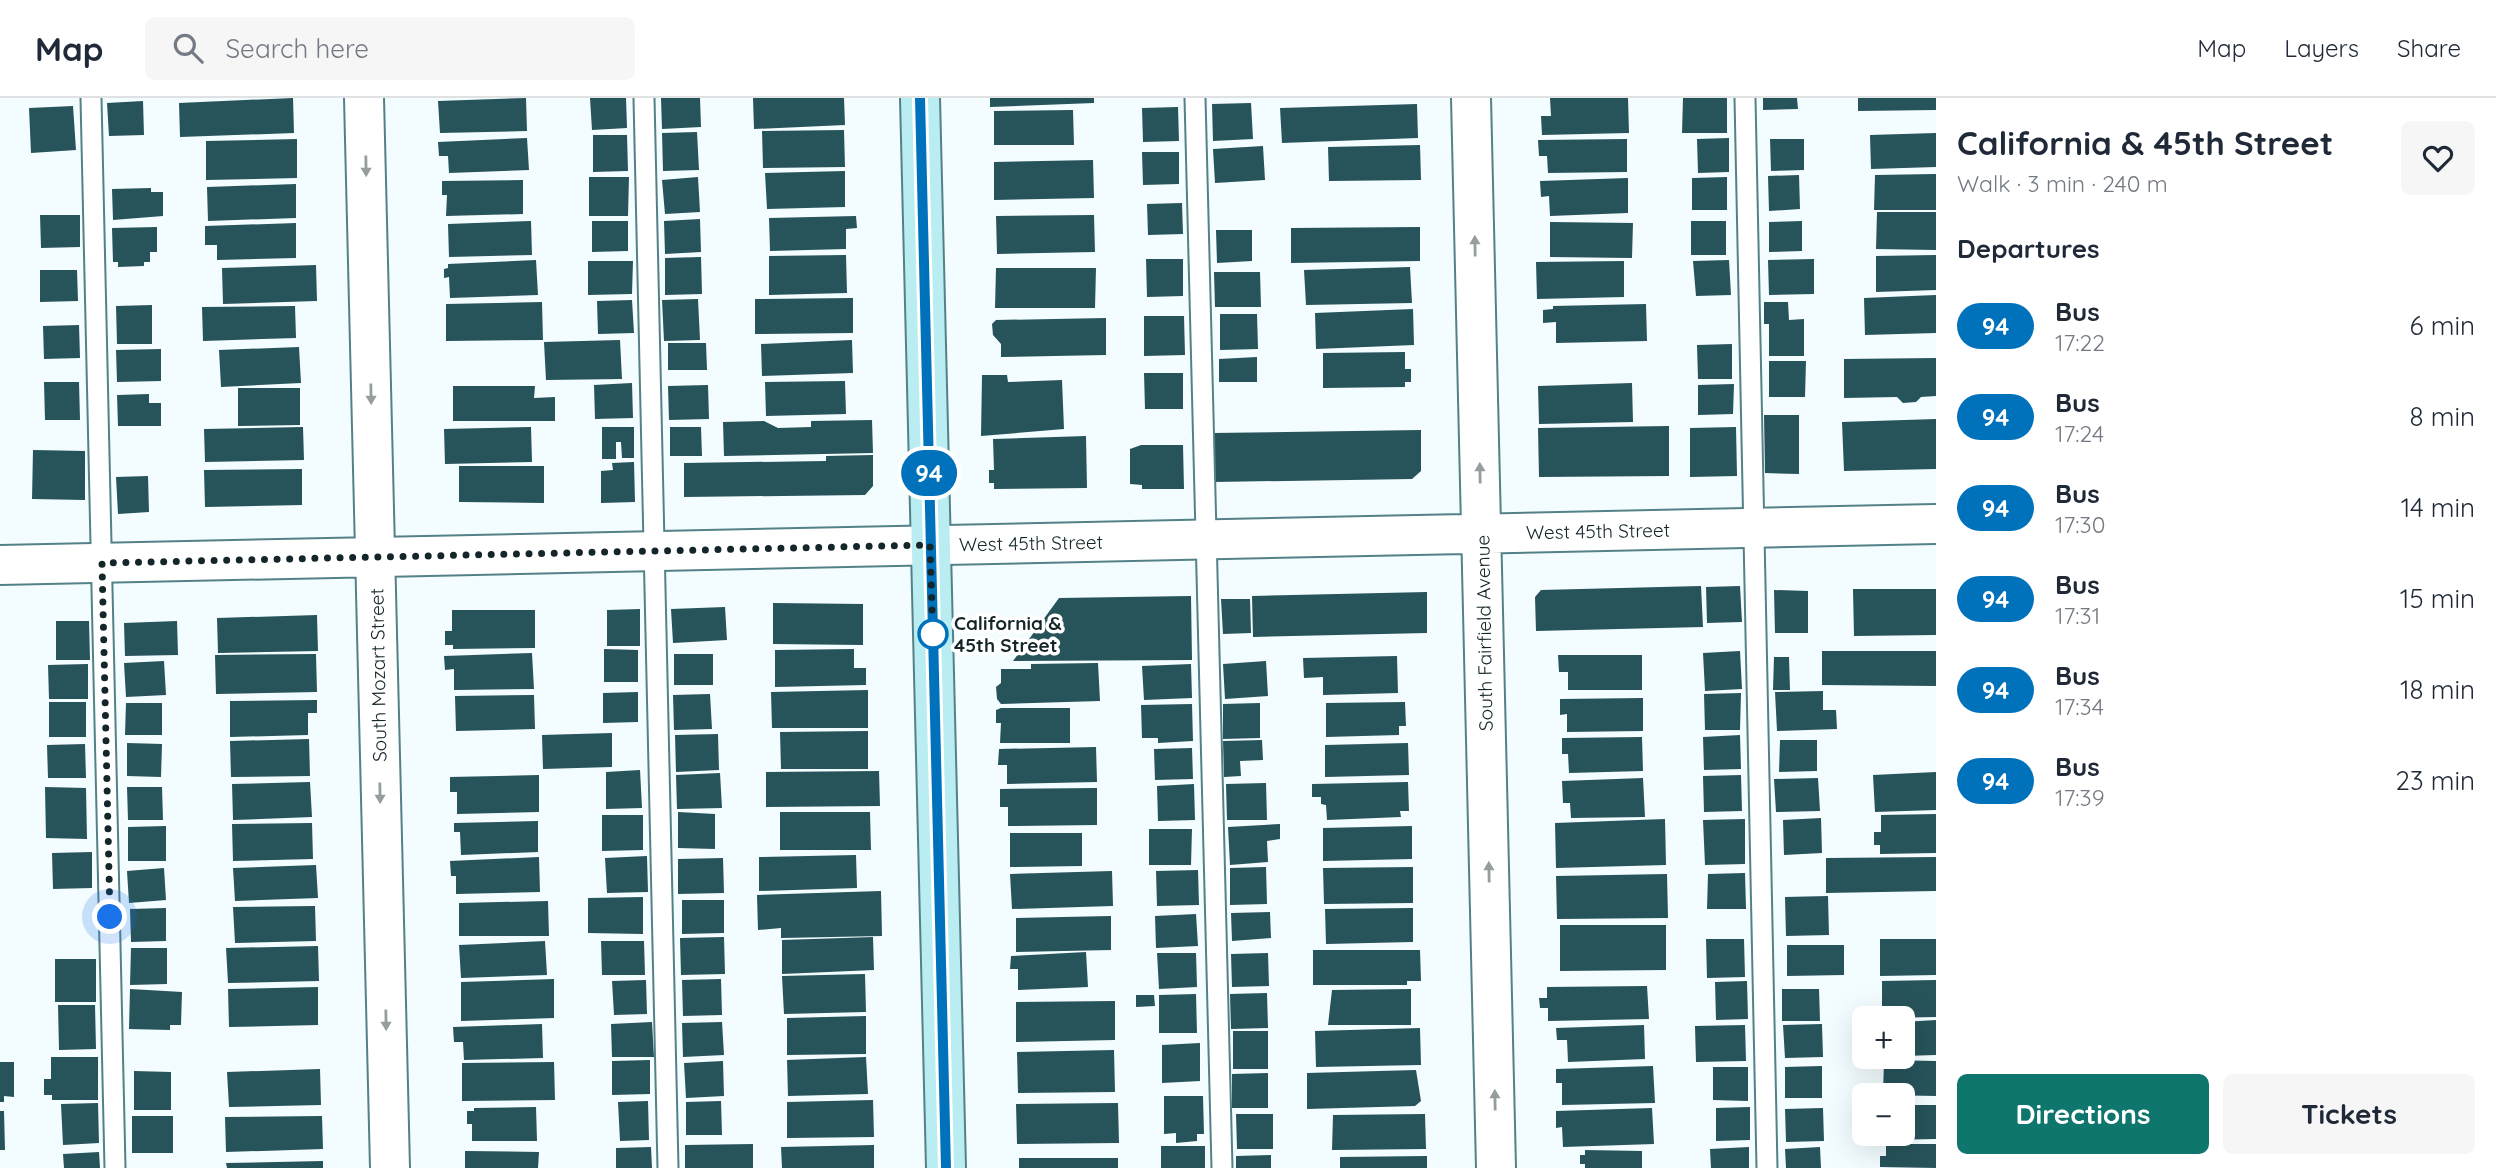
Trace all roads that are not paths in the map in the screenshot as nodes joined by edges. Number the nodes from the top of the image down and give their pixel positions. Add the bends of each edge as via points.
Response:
1 (91, 98) edge
2 (364, 98) edge
3 (644, 98) edge
4 (920, 98) edge
5 (1195, 98) edge
6 (1471, 98) edge
7 (1745, 98) edge
8 (1936, 524) edge
9 (1754, 528) junction
10 (1481, 533) junction
11 (1206, 539) junction
12 (930, 545) junction
13 (654, 551) junction
14 (375, 557) junction
15 (102, 563) junction
16 (0, 565) edge
17 (115, 1168) edge
18 (390, 1168) edge
19 (668, 1168) edge
20 (946, 1168) edge
21 (1222, 1168) edge
22 (1496, 1168) edge
23 (1767, 1168) edge

1 - 15 lane
2 -> 14 street, South Mozart Street
3 - 13 lane
4 - 12 main road
5 - 11 lane
10 -> 6 street, South Fairfield Avenue
7 - 9 lane
8 - 9 street, West 45th Street
9 - 10 street, West 45th Street
9 - 23 lane
10 - 11 street, West 45th Street
22 -> 10 street, South Fairfield Avenue
11 - 12 street, West 45th Street
11 - 21 lane
12 - 13 street, West 45th Street
12 - 20 main road
13 - 14 street, West 45th Street
13 - 19 lane
14 - 15 street, West 45th Street
14 -> 18 street, South Mozart Street
15 - 16 street, West 45th Street
15 - 17 lane

